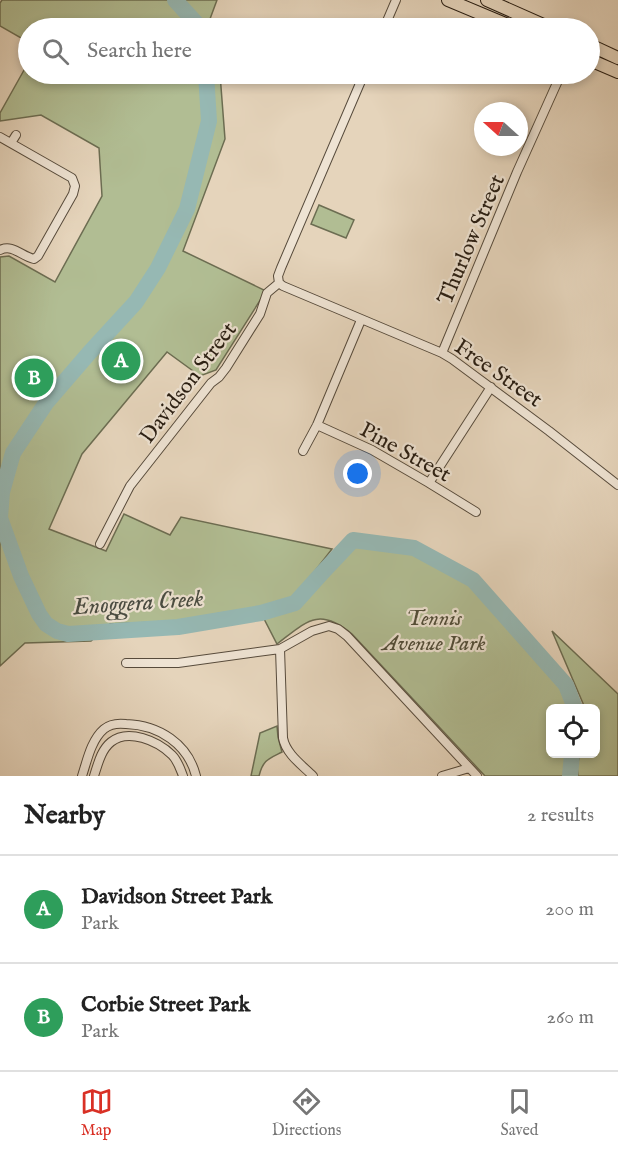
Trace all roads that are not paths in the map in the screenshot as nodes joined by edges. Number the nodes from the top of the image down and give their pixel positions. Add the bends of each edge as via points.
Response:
1 (396, 0) edge
2 (448, 0) edge
3 (487, 0) edge
4 (388, 18) edge
5 (491, 18) edge
6 (528, 18) edge
7 (600, 50) edge
8 (618, 58) edge
9 (600, 64) edge
10 (618, 72) edge
11 (360, 84) edge
12 (557, 84) edge
13 (16, 135) dead end
14 (0, 137) edge
15 (11, 143) junction
16 (0, 250) edge
17 (279, 283) junction
18 (361, 320) junction
19 (442, 353) junction
20 (491, 387) junction
21 (317, 425) junction
22 (303, 451) dead end
23 (429, 483) junction
24 (618, 485) edge
25 (476, 512) dead end
26 (100, 544) dead end
27 (280, 650) junction
28 (126, 663) dead end
29 (89, 755) junction
30 (100, 757) junction
31 (469, 768) junction
32 (82, 776) edge
33 (94, 776) edge
34 (183, 776) edge
35 (196, 776) edge
36 (313, 776) edge
37 (442, 776) edge
38 (477, 776) edge

1 - 4 street
2 - 5 main road
3 - 6 main road
7 - 8 main road
9 - 10 main road
11 - 17 street, Davidson Street via 281,268
12 - 19 street, Thurlow Street
13 - 15 street
14 - 15 street
15 - 16 street via 72,178 75,186 38,256 29,258 11,248
17 - 18 street, Free Street
17 - 26 street, Davidson Street via 267,293 260,314 226,368 130,486
18 - 19 street, Free Street
18 - 21 street
19 - 20 street, Free Street
20 - 23 street
20 - 24 street, Free Street
21 - 22 street
21 - 23 street, Pine Street via 372,450
23 - 25 street, Pine Street
27 - 28 street via 178,663
27 - 31 street via 312,631 330,626 338,629
27 - 36 street via 284,744
29 - 30 street
29 - 32 street
29 - 35 street via 104,729 135,724 174,740 190,759
30 - 33 street
30 - 34 street via 113,740 143,738 172,755
31 - 37 street
31 - 38 street

